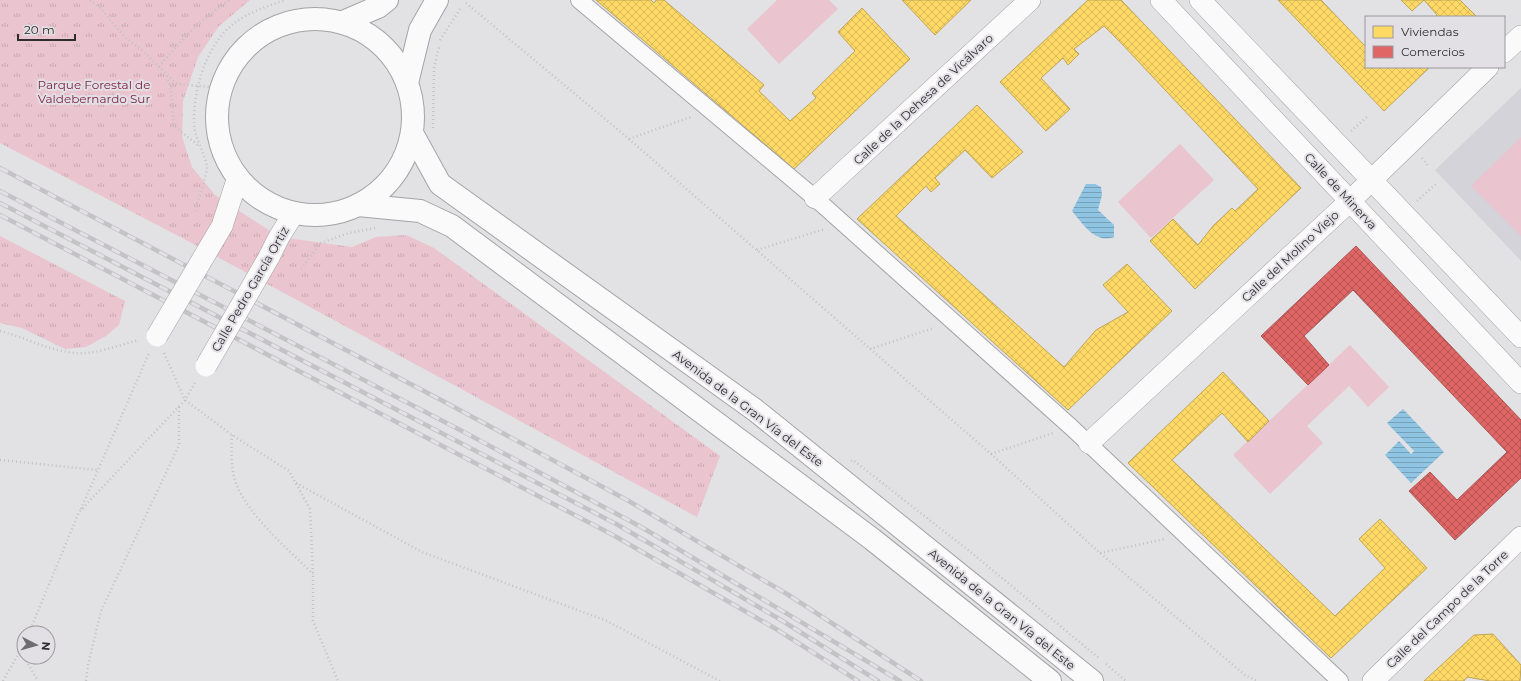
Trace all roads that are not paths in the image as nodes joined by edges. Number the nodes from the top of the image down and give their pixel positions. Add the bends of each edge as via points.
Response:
1 (387, 0) edge
2 (437, 0) edge
3 (579, 0) edge
4 (1030, 0) edge
5 (1161, 0) edge
6 (1200, 0) edge
7 (343, 22) junction
8 (1521, 36) edge
9 (1505, 51) edge
10 (1487, 68) edge
11 (407, 83) junction
12 (423, 131) junction
13 (238, 177) junction
14 (1372, 179) junction
15 (815, 198) junction
16 (1350, 201) junction
17 (358, 205) junction
18 (294, 213) junction
19 (157, 336) road end
20 (1521, 337) edge
21 (206, 366) road end
22 (1521, 383) edge
23 (1088, 443) junction
24 (1521, 537) edge
25 (1050, 681) edge
26 (1092, 681) edge
27 (1340, 681) edge
28 (1373, 681) edge

1 - 7 street via 378,7
2 - 11 street via 420,30
3 - 15 street
4 - 15 street, Calle de la Dehesa de Vicálvaro
5 - 16 street, Calle de Minerva
6 - 14 street
7 - 11 street via 383,45 397,62
7 - 13 street via 305,19 287,23 269,30 240,54 222,88 218,106 222,144 228,161
8 - 9 street
10 - 14 street, Calle del Molino Viejo
11 - 12 street via 413,108
12 - 17 street via 397,171 377,194
12 - 26 street, Avenida de la Gran Vía del Este via 440,184 755,410
13 - 18 street via 263,200
13 - 19 street, bridge via 222,226
14 - 16 street, Calle del Molino Viejo
14 - 20 street
15 - 23 street
16 - 22 street, Calle de Minerva
16 - 23 street, Calle del Molino Viejo
17 - 18 street via 340,212 321,215
17 - 25 street via 420,211 452,226 872,539
18 - 21 street, Calle Pedro García Ortiz, bridge
23 - 27 street
24 - 28 street, Calle del Campo de la Torre

